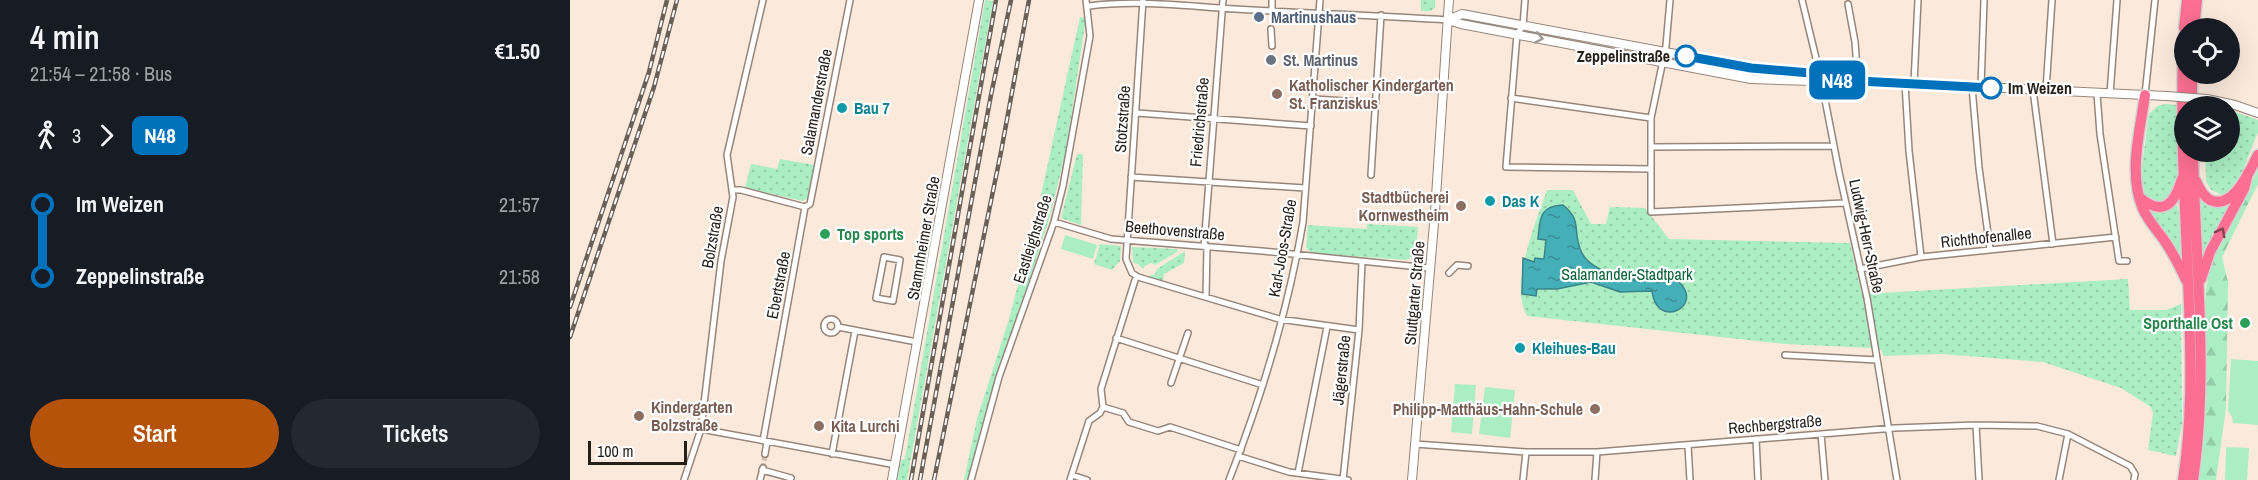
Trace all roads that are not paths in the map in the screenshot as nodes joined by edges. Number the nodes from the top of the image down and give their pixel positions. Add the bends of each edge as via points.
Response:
1 (763, 0) edge
2 (850, 0) edge
3 (979, 0) edge
4 (1223, 0) edge
5 (1272, 0) edge
6 (1320, 0) edge
7 (1449, 0) edge
8 (1525, 0) edge
9 (1670, 0) edge
10 (1802, 0) edge
11 (1918, 0) edge
12 (1984, 0) edge
13 (2052, 0) edge
14 (2117, 0) edge
15 (2155, 0) edge
16 (2187, 0) edge
17 (2196, 0) edge
18 (1143, 1) edge
19 (1088, 3) edge
20 (1848, 4) dead end
21 (1222, 8) junction
22 (1272, 10) junction
23 (1319, 13) junction
24 (1381, 15) junction
25 (2185, 18) edge
26 (2195, 18) edge
27 (1448, 20) junction
28 (1523, 26) junction
29 (1270, 29) dead end
30 (1516, 34) junction
31 (1272, 46) dead end
32 (1665, 52) junction
33 (1663, 62) junction
34 (1821, 79) junction
35 (1858, 81) junction
36 (1910, 83) junction
37 (2185, 84) edge
38 (1972, 87) junction
39 (1981, 87) junction
40 (2033, 90) junction
41 (2046, 90) junction
42 (2097, 93) junction
43 (2110, 93) junction
44 (2145, 96) junction
45 (1511, 98) junction
46 (1314, 99) junction
47 (1376, 103) junction
48 (1137, 113) junction
49 (2258, 113) edge
50 (1213, 118) junction
51 (1651, 118) junction
52 (1311, 126) junction
53 (1834, 146) junction
54 (1651, 147) junction
55 (2258, 155) edge
56 (2191, 162) edge
57 (1651, 169) junction
58 (2188, 173) junction
59 (2248, 173) junction
60 (1371, 175) dead end
61 (1131, 177) junction
62 (1208, 182) junction
63 (1305, 188) junction
64 (733, 190) junction
65 (2139, 197) junction
66 (1845, 203) junction
67 (805, 207) junction
68 (1054, 222) junction
69 (2116, 237) junction
70 (1127, 239) junction
71 (2054, 244) junction
72 (1206, 246) junction
73 (1990, 249) junction
74 (1297, 255) junction
75 (884, 257) joint
76 (1920, 257) junction
77 (2127, 261) dead end
78 (1362, 262) junction
79 (1468, 266) dead end
80 (1429, 268) junction
81 (1860, 269) junction
82 (1449, 273) dead end
83 (1135, 280) dead end
84 (2193, 285) junction
85 (1206, 297) junction
86 (1281, 320) junction
87 (838, 327) dead end
88 (1327, 327) junction
89 (1359, 330) junction
90 (855, 331) junction
91 (1188, 333) dead end
92 (1116, 338) junction
93 (917, 342) junction
94 (1785, 355) dead end
95 (1178, 359) junction
96 (1877, 360) junction
97 (1172, 383) dead end
98 (1263, 385) junction
99 (1103, 407) junction
100 (1976, 425) junction
101 (1888, 428) junction
102 (701, 429) junction
103 (1821, 434) junction
104 (2068, 434) junction
105 (1756, 439) junction
106 (765, 442) junction
107 (1415, 444) junction
108 (1688, 446) junction
109 (1526, 452) junction
110 (1597, 452) junction
111 (1240, 453) junction
112 (765, 454) tunnel mouth
113 (832, 454) junction
114 (896, 465) junction
115 (1289, 472) junction
116 (1298, 473) junction
117 (1071, 477) edge
118 (792, 478) dead end
119 (684, 480) edge
120 (760, 480) edge
121 (892, 480) edge
122 (971, 480) edge
123 (1088, 480) edge
124 (1229, 480) edge
125 (1287, 480) edge
126 (1345, 480) edge
127 (1412, 480) edge
128 (1523, 480) edge
129 (1595, 480) edge
130 (1690, 480) edge
131 (1758, 480) edge
132 (1826, 480) edge
133 (1897, 480) edge
134 (1979, 480) edge
135 (2059, 480) edge
136 (2134, 480) edge
137 (2183, 480) edge
138 (2193, 480) edge

1 - 64 street, Bolzstraße via 727,155
2 - 67 street, Salamanderstraße via 810,204
3 - 93 street, Stammheimer Straße
4 - 21 street, Friedrichstraße
5 - 22 street
6 - 23 street, Karl-Joos-Straße
7 - 27 street, Stuttgarter Straße
8 - 28 street
9 - 32 street
10 - 34 street, Ludwig-Herr-Straße
11 - 36 street
12 - 39 street
13 - 41 street
14 - 43 street
15 - 44 street
16 - 25 highway
17 - 26 highway
18 - 19 street
18 - 21 street
18 - 48 street, Stotzstraße
19 - 68 street, Eastleighstraße via 1088,54
20 - 35 street
21 - 22 street
21 - 50 street, Friedrichstraße
22 - 23 street
23 - 24 street
23 - 46 street, Karl-Joos-Straße
24 - 27 street
24 - 47 street
27 - 28 street via 1462,14
27 - 30 street
27 - 80 street, Stuttgarter Straße
28 - 30 street
28 - 32 street
29 - 31 street
30 -> 33 street
30 - 45 street
32 - 33 street
32 - 34 street via 1751,68 1810,73
33 - 34 street via 1751,79
33 - 51 street
34 - 35 street
34 - 53 street, Ludwig-Herr-Straße
35 - 36 street
36 - 38 street
36 - 76 street via 1909,151
37 - 58 highway
38 - 39 street
38 - 73 street
39 - 40 street
40 - 41 street
40 - 71 street
41 - 42 street
42 - 43 street
42 - 69 street
43 - 44 street
44 - 49 street, bridge via 2207,99
44 - 65 highway via 2136,162
45 - 51 street
45 - 57 street via 1506,167
46 - 47 street
46 - 52 street, Karl-Joos-Straße
47 - 60 street
48 - 50 street
48 - 61 street, Stotzstraße
50 - 52 street
50 - 62 street, Friedrichstraße
51 - 54 street
52 - 63 street, Karl-Joos-Straße
53 - 54 street
53 - 66 street, Ludwig-Herr-Straße
54 - 57 street
55 - 59 highway
56 - 58 highway
57 - 66 street via 1651,212
58 - 59 highway via 2203,194 2220,202 2236,192
58 - 65 highway via 2169,205 2155,207
58 - 84 highway
84 -> 59 highway via 2244,189
61 - 62 street
61 - 70 street, Stotzstraße
62 - 63 street
62 - 72 street, Friedrichstraße
63 - 74 street, Karl-Joos-Straße
64 - 67 street
64 - 102 street, Bolzstraße
65 - 84 highway via 2143,211
66 - 81 street, Ludwig-Herr-Straße
67 - 106 street, Ebertstraße
68 - 70 street, Beethovenstraße via 1111,239
68 - 122 street, Eastleighstraße via 999,377
69 - 71 street, Richthofenallee
69 - 77 street via 2119,261
70 - 72 street, Beethovenstraße
70 - 85 street, Stotzstraße via 1126,259 1132,273
71 - 73 street, Richthofenallee
72 - 74 street, Beethovenstraße
72 - 85 street, Friedrichstraße
73 - 76 street, Richthofenallee
74 - 78 street, Beethovenstraße
74 - 86 street, Karl-Joos-Straße
75 - 75 street via 876,298 893,301 900,260
76 - 81 street, Richthofenallee
78 - 80 street, Beethovenstraße
78 - 89 street, Jägerstraße
79 - 82 street via 1457,265
80 - 107 street, Stuttgarter Straße
81 - 96 street, Ludwig-Herr-Straße
83 - 92 street
84 - 137 highway
84 - 138 highway via 2199,386
85 - 86 street
86 - 88 street
86 - 98 street, Karl-Joos-Straße
87 - 90 street
88 - 89 street
88 - 116 street
89 - 126 street, Jägerstraße
90 - 93 street
90 - 113 street
91 - 95 street
92 - 95 street
92 - 99 street via 1101,389
93 - 114 street, Stammheimer Straße
94 - 96 street
95 - 97 street
95 - 98 street
96 - 101 street, Ludwig-Herr-Straße
98 - 111 street, Karl-Joos-Straße
99 - 111 street via 1123,413 1129,422 1158,431 1170,427
99 - 117 street via 1089,421
100 - 101 street, Rechbergstraße
100 - 104 street, Rechbergstraße via 2037,426
100 - 134 street
101 - 103 street, Rechbergstraße
101 - 133 street, Ludwig-Herr-Straße
102 - 106 street
102 - 119 street, Bolzstraße
103 - 105 street, Rechbergstraße
103 - 132 street
104 - 135 street
104 - 136 street, Rechbergstraße via 2130,466
105 - 108 street, Rechbergstraße
105 - 131 street
106 - 112 street, Ebertstraße
106 - 113 street
107 - 109 street, Rechbergstraße
107 - 127 street, Stuttgarter Straße
108 - 110 street, Rechbergstraße
108 - 130 street
109 - 110 street, Rechbergstraße
109 - 128 street
110 - 129 street
111 - 115 street
111 - 124 street, Karl-Joos-Straße
113 - 114 street
114 - 121 street, Stammheimer Straße
115 - 116 street
115 - 125 street
116 - 126 street
117 - 123 street
118 - 120 street via 762,469

